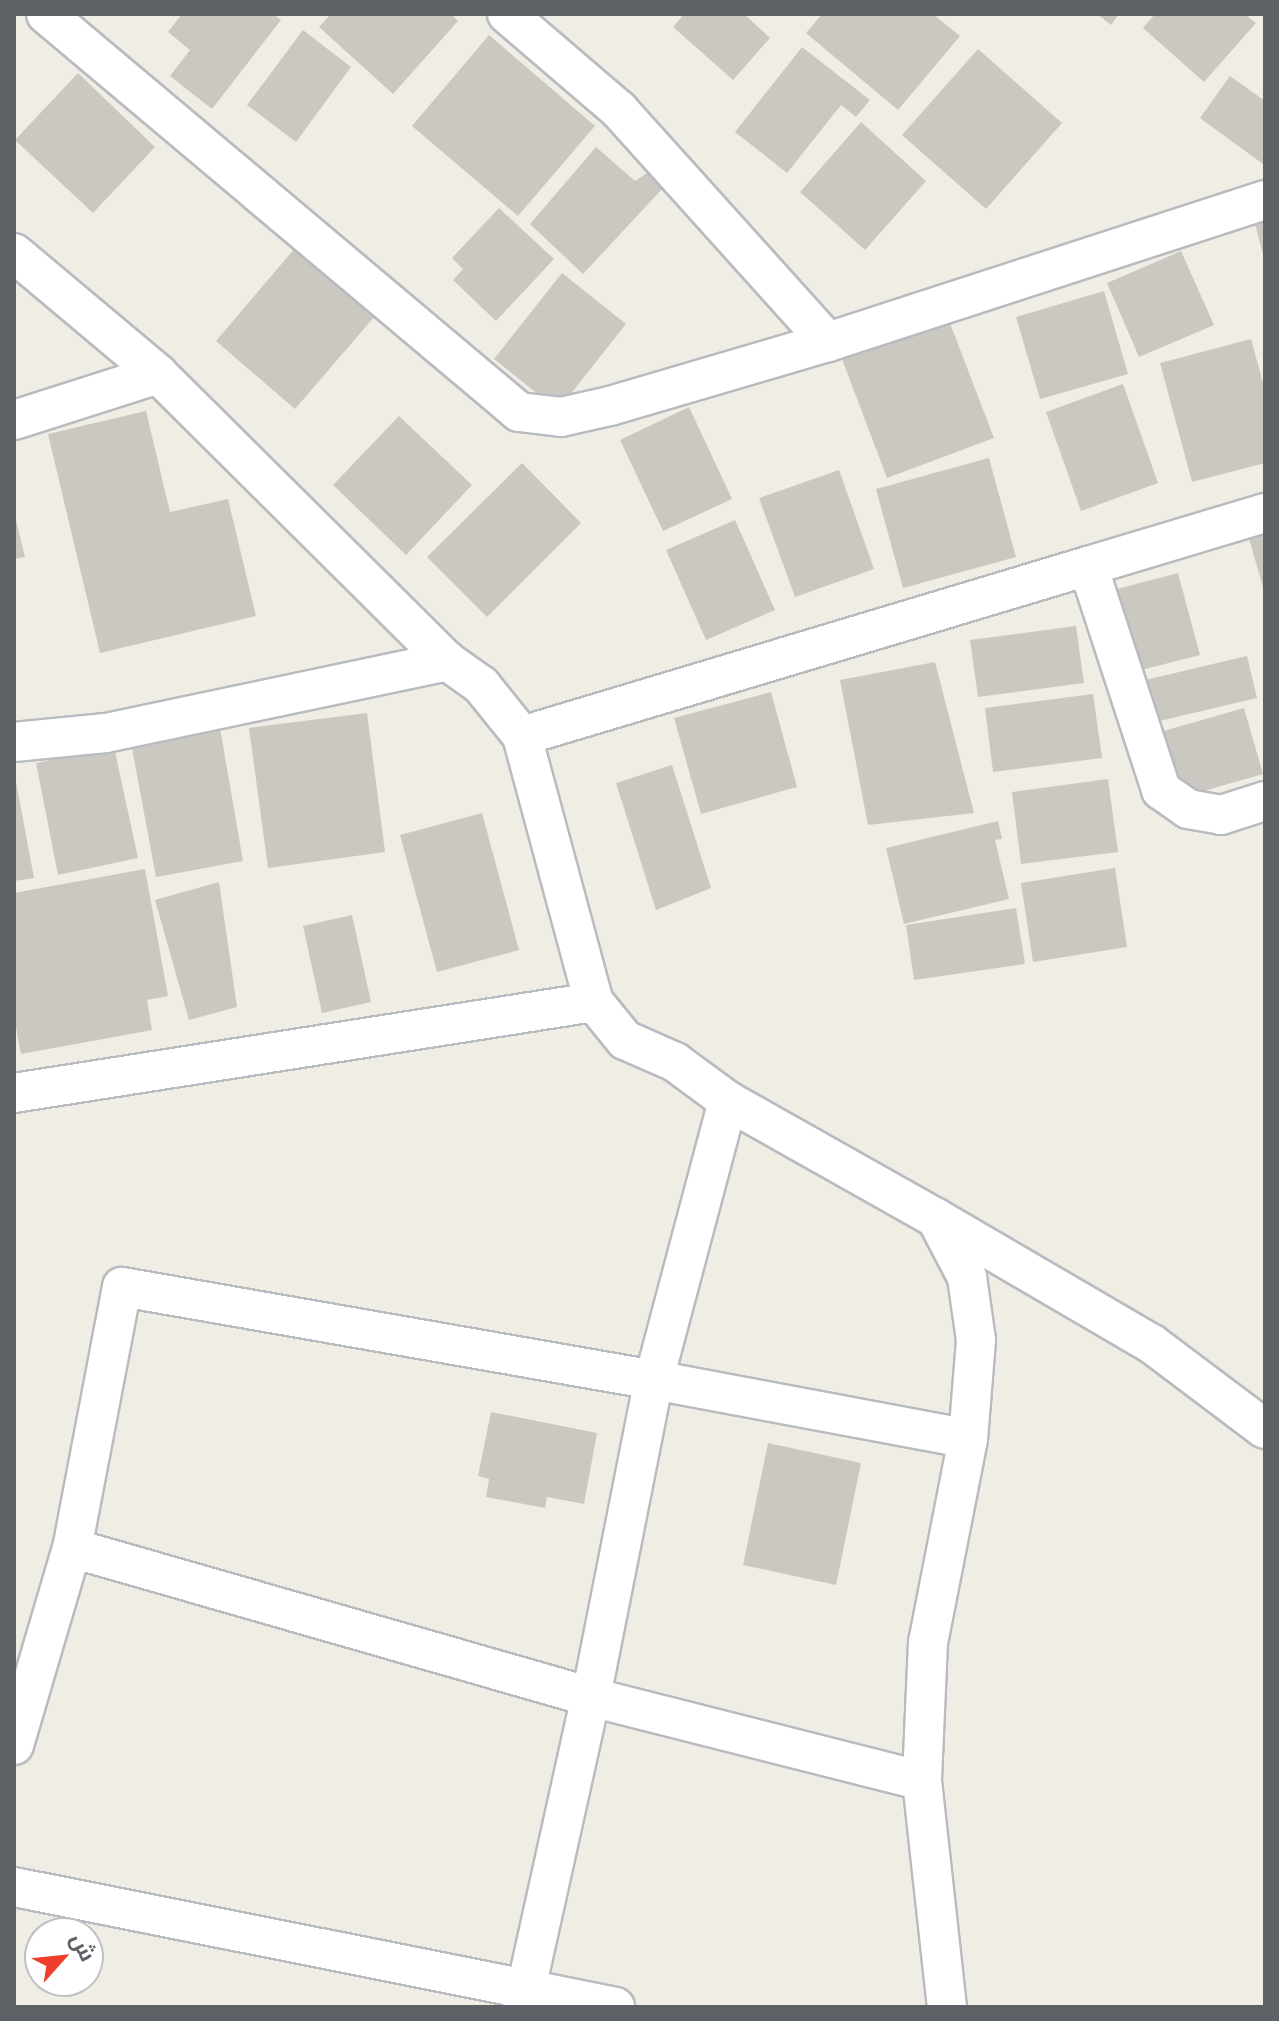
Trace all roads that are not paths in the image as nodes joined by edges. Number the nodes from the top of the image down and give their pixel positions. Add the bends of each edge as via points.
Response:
1 (46, 14) edge
2 (507, 14) edge
3 (1265, 200) edge
4 (14, 253) edge
5 (828, 342) junction
6 (158, 374) junction
7 (14, 420) edge
8 (1265, 513) edge
9 (1088, 566) junction
10 (447, 661) junction
11 (522, 736) junction
12 (14, 742) edge
13 (1265, 801) edge
14 (594, 1002) junction
15 (14, 1093) edge
16 (728, 1101) junction
17 (936, 1218) junction
18 (654, 1380) junction
19 (1265, 1429) edge
20 (968, 1439) junction
21 (72, 1548) junction
22 (591, 1697) junction
23 (14, 1745) edge
24 (922, 1781) junction
25 (14, 1887) edge
26 (524, 1998) edge
27 (615, 2007) edge
28 (947, 2007) edge

1 - 5 street via 519,412 561,417
2 - 5 street via 619,110
3 - 5 street
4 - 6 street
6 - 7 street
6 - 10 street
8 - 9 street
9 - 11 street
9 - 13 street via 1161,790 1188,809 1221,815
10 - 11 street via 481,685
10 - 12 street via 106,733
11 - 14 street
14 - 15 street
14 - 16 street via 625,1040 675,1062
16 - 17 street
16 - 18 street
17 - 19 street via 1152,1344
17 - 20 street via 967,1277 975,1328
18 - 20 street
18 - 21 street via 122,1287
18 - 22 street
20 - 24 street via 928,1642
21 - 22 street
21 - 23 street
22 - 24 street
22 - 26 street
24 - 28 street
25 - 26 street
26 - 27 street

